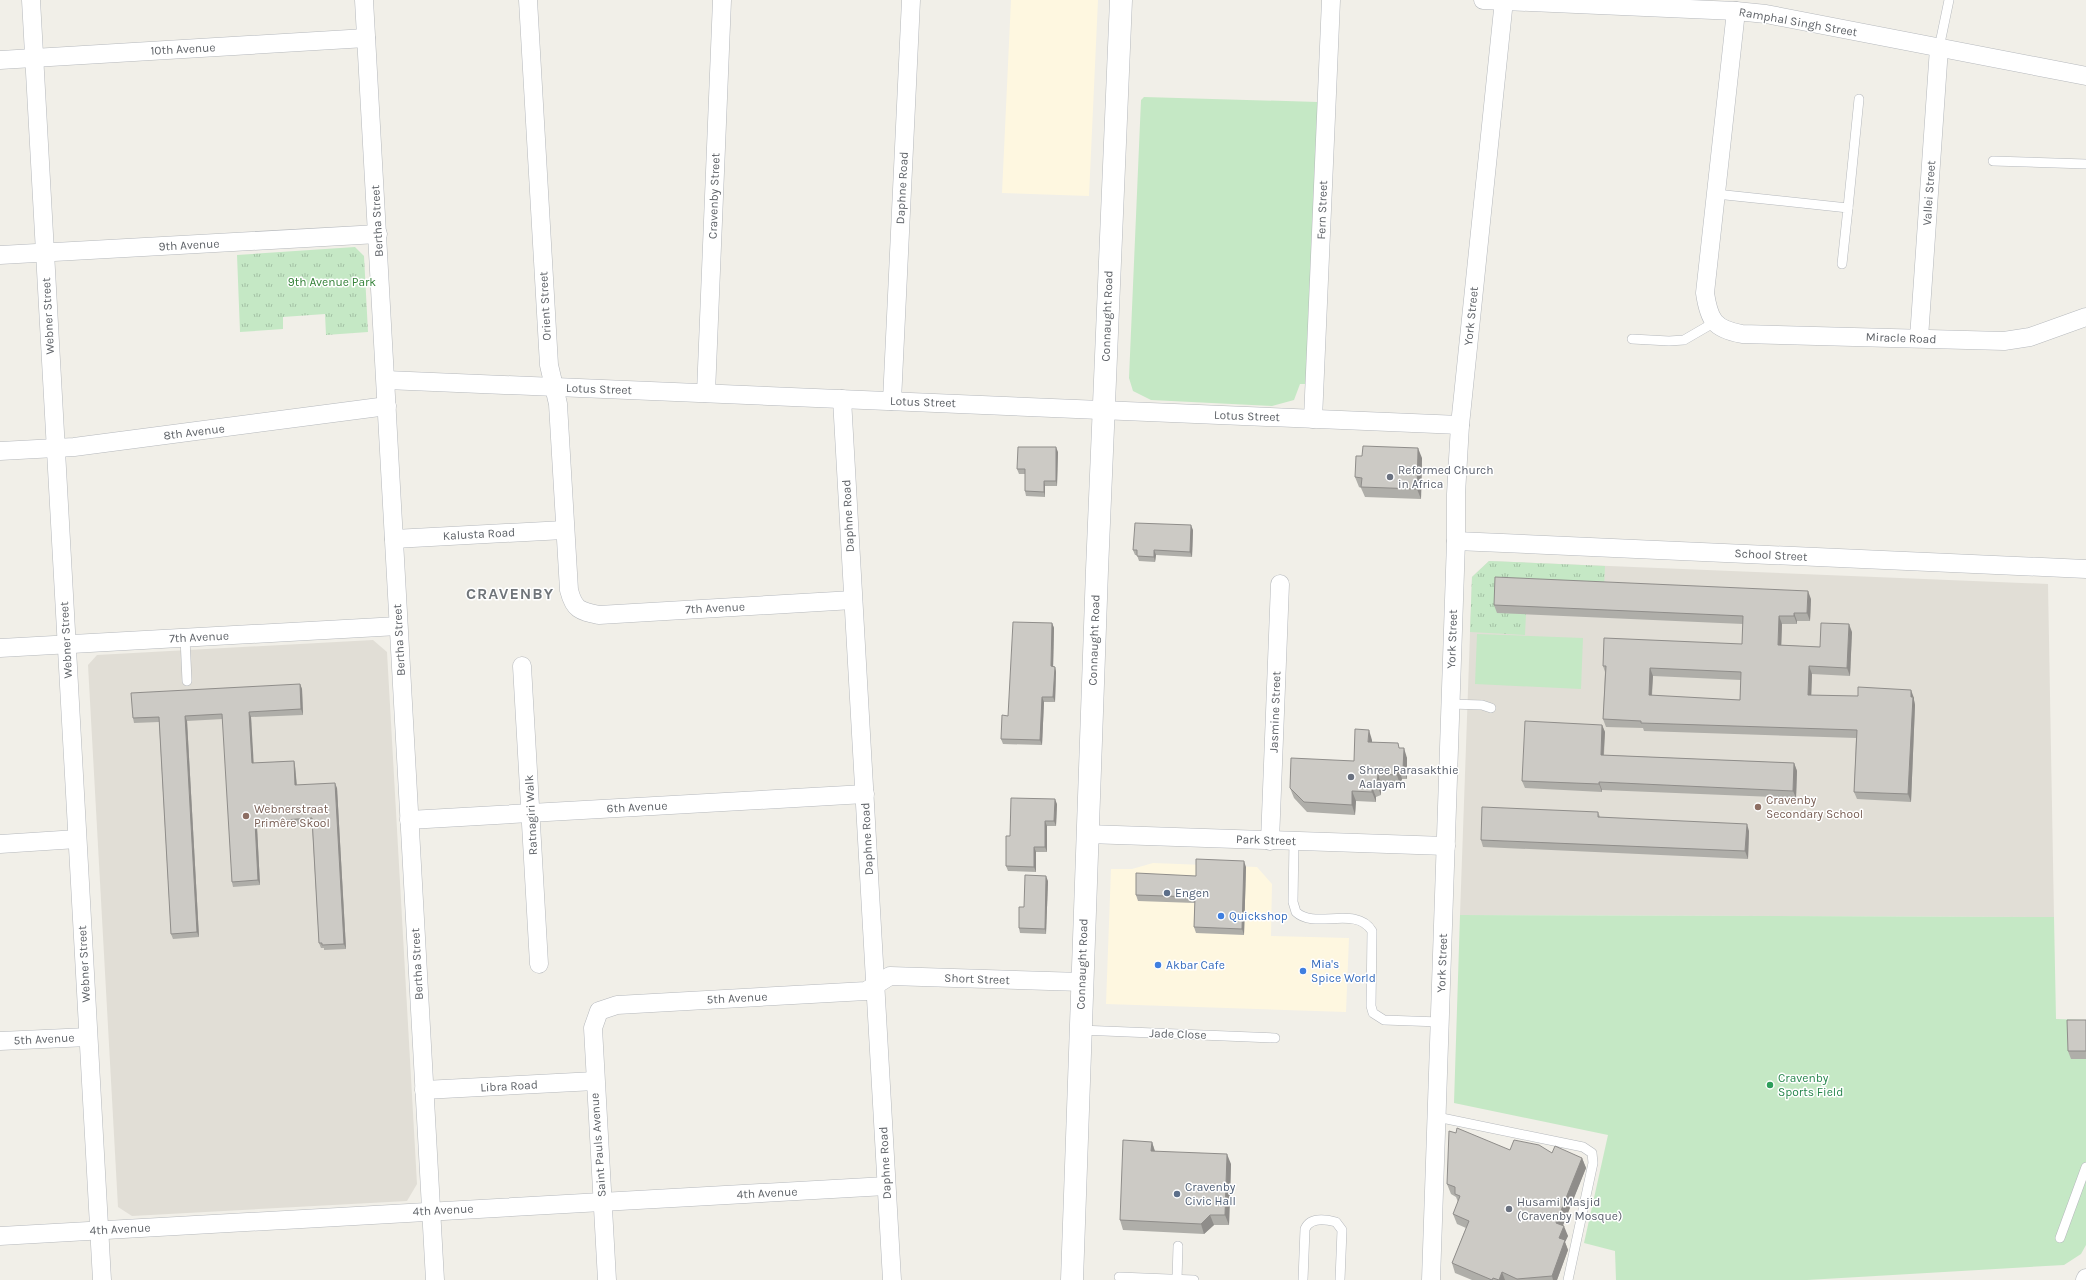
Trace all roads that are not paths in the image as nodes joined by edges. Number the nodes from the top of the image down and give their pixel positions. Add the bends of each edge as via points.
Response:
1 (31, 0) edge
2 (364, 0) edge
3 (528, 0) edge
4 (722, 0) edge
5 (911, 0) edge
6 (1121, 0) edge
7 (1331, 0) edge
8 (1483, 0) edge
9 (1504, 0) edge
10 (1949, 0) edge
11 (1736, 11) junction
12 (366, 38) junction
13 (1939, 48) junction
14 (34, 58) junction
15 (0, 60) edge
16 (2086, 76) edge
17 (1858, 99) dead end
18 (1993, 161) dead end
19 (2086, 164) edge
20 (1716, 194) junction
21 (1848, 208) junction
22 (378, 234) junction
23 (45, 253) junction
24 (0, 255) edge
25 (1842, 264) dead end
26 (2086, 317) edge
27 (1715, 322) junction
28 (1919, 338) junction
29 (1632, 339) dead end
30 (386, 380) junction
31 (553, 387) junction
32 (706, 393) junction
33 (842, 399) junction
34 (892, 400) junction
35 (387, 406) junction
36 (1104, 410) junction
37 (1312, 419) junction
38 (1460, 425) junction
39 (56, 448) junction
40 (0, 451) edge
41 (564, 530) junction
42 (394, 539) junction
43 (1456, 541) junction
44 (2086, 569) edge
45 (1280, 584) dead end
46 (853, 600) junction
47 (577, 608) joint
48 (398, 626) junction
49 (185, 638) junction
50 (66, 644) junction
51 (0, 648) edge
52 (522, 666) dead end
53 (187, 681) dead end
54 (1450, 704) junction
55 (1491, 708) dead end
56 (865, 794) junction
57 (530, 814) junction
58 (409, 820) junction
59 (1087, 834) junction
60 (77, 839) junction
61 (1270, 841) junction
62 (1294, 841) junction
63 (0, 844) edge
64 (1446, 846) junction
65 (539, 964) dead end
66 (1082, 982) junction
67 (875, 986) junction
68 (599, 1011) joint
69 (1440, 1022) junction
70 (1080, 1030) junction
71 (88, 1036) junction
72 (1276, 1038) dead end
73 (0, 1041) edge
74 (594, 1081) junction
75 (424, 1090) junction
76 (1437, 1117) junction
77 (2086, 1167) edge
78 (886, 1186) junction
79 (602, 1202) junction
80 (431, 1211) junction
81 (99, 1230) junction
82 (0, 1236) edge
83 (2060, 1238) dead end
84 (1178, 1246) dead end
85 (1119, 1277) dead end
86 (102, 1280) edge
87 (435, 1280) edge
88 (607, 1280) edge
89 (892, 1280) edge
90 (1072, 1280) edge
91 (1177, 1280) edge
92 (1194, 1280) edge
93 (1303, 1280) edge
94 (1340, 1280) edge
95 (1431, 1280) edge
96 (1568, 1280) edge

1 - 14 street, Webner Street
2 - 12 street, Bertha Street
3 - 31 street, Orient Street via 549,365
4 - 32 street, Cravenby Street
5 - 34 street, Daphne Road
6 - 36 street, Connaught Road
7 - 37 street, Fern Street
8 - 9 street, Ramphal Singh Street
9 - 11 street, Ramphal Singh Street
9 - 38 street, York Street
10 - 13 lane
11 - 13 street, Ramphal Singh Street
11 - 20 street
12 - 14 street, 10th Avenue
12 - 22 street, Bertha Street
13 - 16 street, Ramphal Singh Street
13 - 28 street, Vallei Street
14 - 15 street, 10th Avenue
14 - 23 street, Webner Street
17 - 21 lane
18 - 19 lane
20 - 21 lane
20 - 27 street via 1705,293 1710,315
21 - 25 lane
22 - 23 street, 9th Avenue
22 - 30 street, Bertha Street
23 - 24 street, 9th Avenue
23 - 39 street, Webner Street
26 - 28 street, Miracle Road via 2020,340
27 - 28 street, Miracle Road via 1726,330 1742,334
27 - 29 lane via 1684,340
30 - 31 street, Lotus Street
30 - 35 street, Bertha Street
31 - 32 street, Lotus Street
31 - 41 street, Orient Street via 559,416
32 - 33 street, Lotus Street
33 - 34 street, Lotus Street
33 - 46 street, Daphne Road
34 - 36 street, Lotus Street
35 - 39 street, 8th Avenue
35 - 42 street, Bertha Street
36 - 37 street, Lotus Street
36 - 59 street, Connaught Road
37 - 38 street, Lotus Street
38 - 43 street, York Street
39 - 40 street, 8th Avenue
39 - 50 street, Webner Street
41 - 42 street, Kalusta Road
41 - 47 street, Orient Street via 569,590
42 - 48 street, Bertha Street
43 - 44 street, School Street
43 - 54 street, York Street
45 - 61 street, Jasmine Street
46 - 47 street, 7th Avenue via 599,615
46 - 56 street, Daphne Road
48 - 49 street, 7th Avenue
48 - 58 street, Bertha Street
49 - 50 street, 7th Avenue
49 - 53 lane
50 - 51 street, 7th Avenue
50 - 60 street, Webner Street
52 - 57 street, Ratnagiri Walk
54 - 55 lane via 1482,705
54 - 64 street, York Street
56 - 57 street, 6th Avenue
56 - 67 street, Daphne Road
57 - 58 street, 6th Avenue
57 - 65 street, Ratnagiri Walk
58 - 75 street, Bertha Street
59 - 61 street, Park Street
59 - 66 street, Connaught Road
60 - 63 street
60 - 71 street, Webner Street
61 - 62 street, Park Street
62 - 64 street, Park Street
62 - 69 lane via 1293,902 1296,912 1307,918 1360,920 1369,925 1372,931 1373,1013 1384,1020
64 - 69 street, York Street
66 - 67 street, Short Street via 890,976
66 - 70 street, Connaught Road
67 - 68 street, 5th Avenue via 866,992 617,1005
67 - 78 street, Daphne Road
68 - 74 street, Saint Pauls Avenue via 593,1028
69 - 76 street, York Street
70 - 72 lane, Jade Close
70 - 90 street, Connaught Road
71 - 73 street, 5th Avenue
71 - 81 street, Webner Street
74 - 75 street, Libra Road
74 - 79 street, Saint Pauls Avenue
75 - 80 street, Bertha Street
76 - 95 street, York Street
76 - 96 lane via 1583,1148 1592,1153 1593,1163
77 - 83 lane
78 - 79 street, 4th Avenue
78 - 89 street, Daphne Road
79 - 80 street, 4th Avenue
79 - 88 street, Saint Pauls Avenue
80 - 81 street, 4th Avenue
80 - 87 street, Bertha Street
81 - 82 street, 4th Avenue
81 - 86 street, Webner Street
84 - 91 lane
85 - 91 lane
91 - 92 lane
93 - 94 lane via 1305,1229 1309,1223 1316,1220 1336,1222 1342,1230

